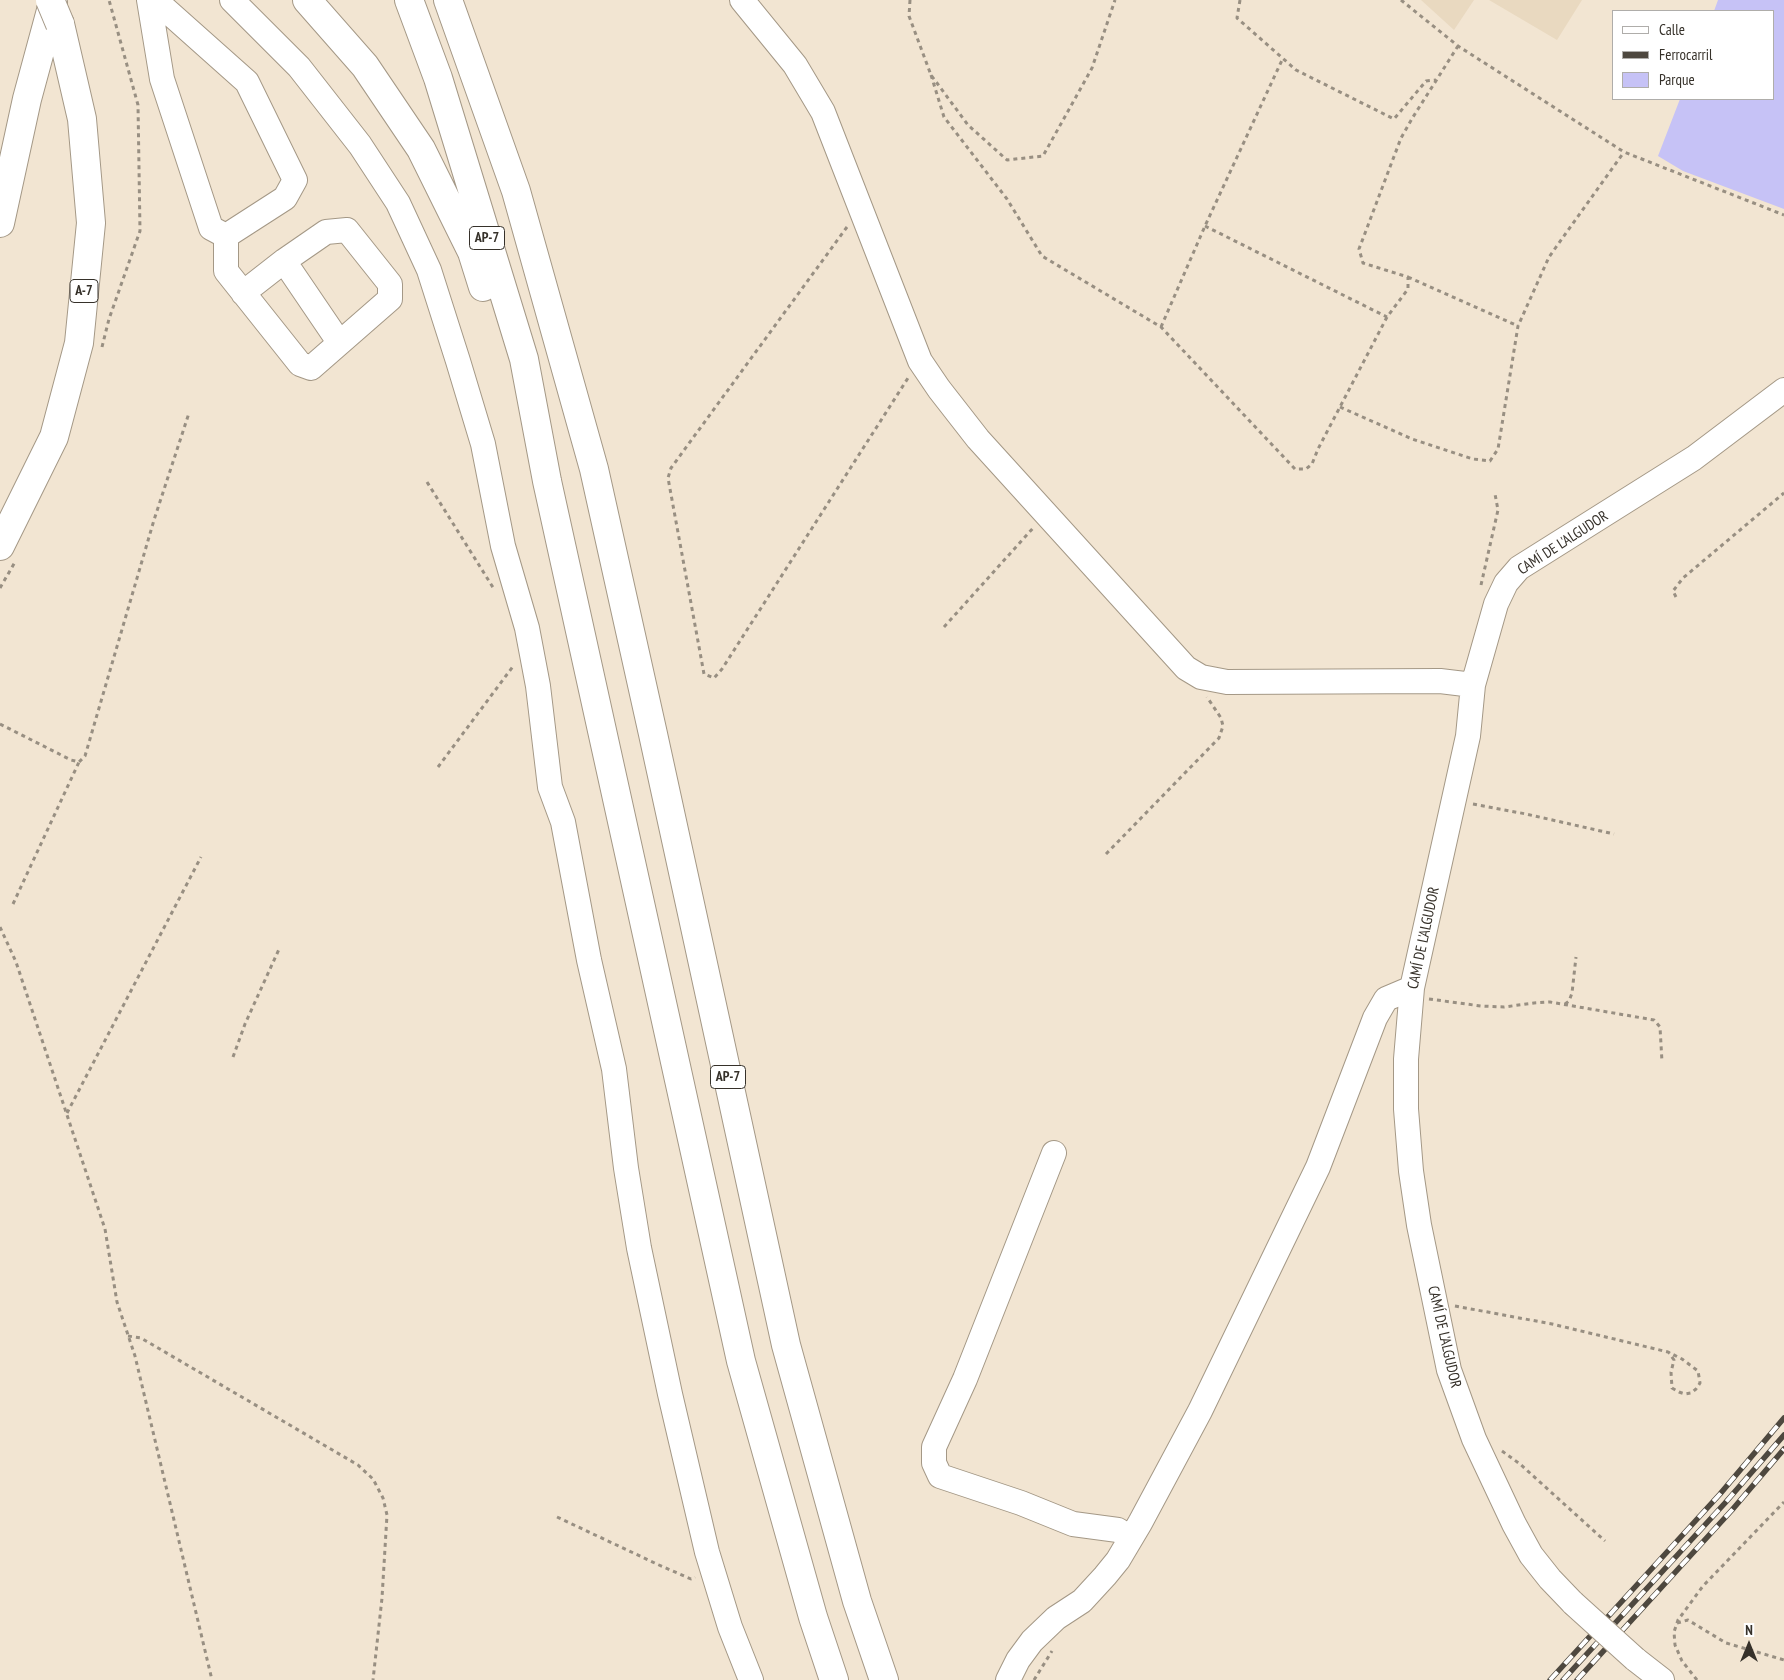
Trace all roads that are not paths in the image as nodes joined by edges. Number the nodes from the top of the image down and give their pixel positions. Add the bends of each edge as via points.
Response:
1 (149, 0) edge
2 (155, 0) edge
3 (232, 0) edge
4 (307, 0) edge
5 (409, 0) edge
6 (448, 0) edge
7 (742, 0) edge
8 (55, 8) edge
9 (0, 223) edge
10 (226, 236) junction
11 (284, 261) junction
12 (243, 293) junction
13 (339, 342) junction
14 (1784, 390) edge
15 (547, 481) junction
16 (0, 546) edge
17 (1473, 685) junction
18 (1411, 992) junction
19 (1054, 1153) dead end
20 (1131, 1538) junction
21 (751, 1680) edge
22 (834, 1680) edge
23 (884, 1680) edge
24 (1008, 1680) edge
25 (1662, 1680) edge

1 - 10 street via 162,79 211,228
2 - 10 street via 247,82 296,180 285,198
3 - 21 street via 299,67 360,144 398,203 429,270 483,444 503,546 527,628 538,686 550,787 563,822 614,1069 639,1248 672,1403 706,1552
4 - 15 highway via 365,66 421,149 472,252
5 - 15 highway, AP-7 via 438,78 524,359
6 - 23 highway, AP-7 via 516,191 594,469 786,1345 857,1602
7 - 17 street via 795,65 823,112 920,361 978,438 1173,655 1201,677 1227,682 1440,682
8 - 9 highway via 28,99
8 - 16 highway, A-7 via 82,119 91,222 79,343 54,437
10 - 12 street via 226,271
11 - 12 street
11 - 13 street
11 - 13 street via 326,232 347,230 390,284 390,299
12 - 13 street via 300,364 311,368
14 - 17 street, CAMÍ DE L'ALGUDOR via 1694,458 1519,568 1506,583 1496,604
15 - 22 highway, AP-7 via 741,1361 813,1617
17 - 18 street, CAMÍ DE L'ALGUDOR via 1468,736
18 - 20 street via 1386,999 1375,1018 1318,1167 1200,1411
18 - 25 street, CAMÍ DE L'ALGUDOR, bridge via 1406,1059 1411,1171 1449,1370 1474,1439 1514,1524 1550,1579 1635,1660
19 - 20 street via 965,1379 934,1446 934,1463 940,1476 1073,1524 1118,1530
20 - 24 street via 1118,1560 1082,1601 1056,1618 1032,1641

